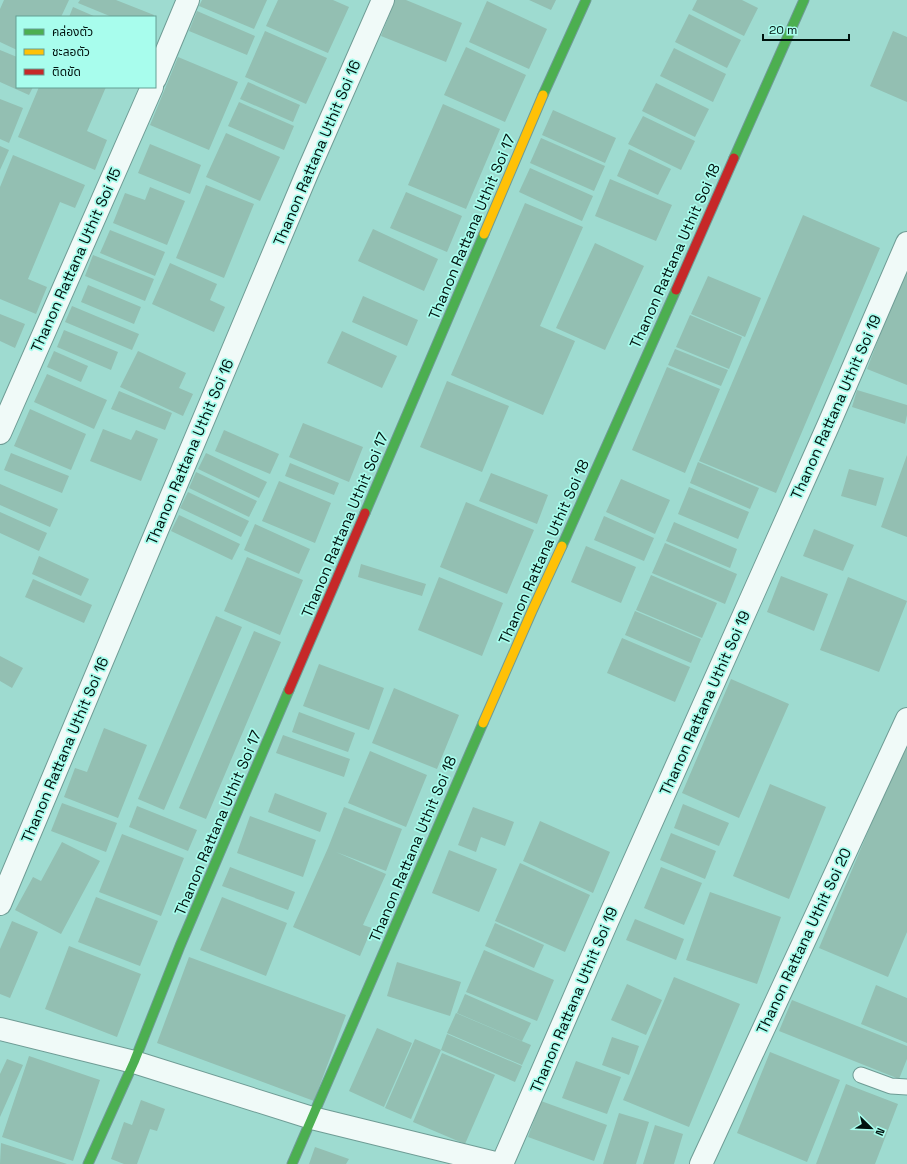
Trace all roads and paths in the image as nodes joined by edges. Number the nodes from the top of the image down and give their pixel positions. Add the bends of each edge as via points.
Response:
1 (188, 0) edge
2 (383, 0) edge
3 (586, 0) edge
4 (804, 0) edge
5 (156, 78) edge
6 (152, 88) edge
7 (907, 242) edge
8 (0, 433) edge
9 (907, 719) edge
10 (0, 904) edge
11 (0, 1029) edge
12 (134, 1062) junction
13 (861, 1075) dead end
14 (907, 1087) edge
15 (312, 1118) junction
16 (88, 1164) edge
17 (292, 1164) edge
18 (501, 1164) edge
19 (701, 1164) edge

1 - 5 street
2 - 10 street, Thanon Rattana Uthit Soi 16 via 308,171
3 - 12 street, Thanon Rattana Uthit Soi 17 via 189,924
4 - 15 street, Thanon Rattana Uthit Soi 18 via 532,612
6 - 8 street, Thanon Rattana Uthit Soi 15
7 - 18 street, Thanon Rattana Uthit Soi 19
9 - 19 street, Thanon Rattana Uthit Soi 20
11 - 12 street
12 - 15 street
12 - 16 street, Thanon Rattana Uthit Soi 17
13 - 14 lane via 890,1086
15 - 17 street, Thanon Rattana Uthit Soi 18
15 - 18 street

